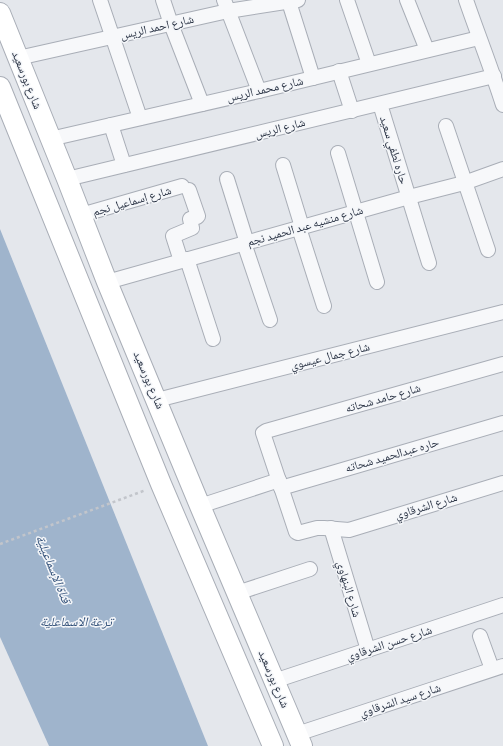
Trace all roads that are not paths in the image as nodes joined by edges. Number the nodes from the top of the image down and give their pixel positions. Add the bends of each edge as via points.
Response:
1 (100, 0) edge
2 (163, 0) edge
3 (347, 0) edge
4 (407, 0) edge
5 (466, 0) edge
6 (290, 1) edge
7 (226, 6) edge
8 (0, 13) edge
9 (171, 24) junction
10 (113, 37) junction
11 (479, 38) junction
12 (427, 50) junction
13 (18, 58) junction
14 (369, 64) junction
15 (339, 71) junction
16 (494, 76) junction
17 (313, 78) junction
18 (0, 87) edge
19 (259, 91) junction
20 (202, 104) junction
21 (380, 104) junction
22 (503, 105) edge
23 (352, 111) junction
24 (140, 118) junction
25 (111, 125) junction
26 (446, 126) dead end
27 (50, 139) junction
28 (338, 153) dead end
29 (124, 165) junction
30 (283, 165) dead end
31 (503, 168) edge
32 (67, 179) junction
33 (227, 179) dead end
34 (464, 183) junction
35 (409, 197) junction
36 (356, 212) junction
37 (81, 215) junction
38 (300, 228) junction
39 (246, 243) junction
40 (488, 250) dead end
41 (184, 260) junction
42 (429, 263) dead end
43 (107, 282) junction
44 (377, 282) dead end
45 (324, 306) dead end
46 (503, 312) edge
47 (270, 320) dead end
48 (213, 339) dead end
49 (503, 364) edge
50 (157, 400) junction
51 (503, 423) edge
52 (503, 483) edge
53 (280, 484) junction
54 (200, 506) junction
55 (331, 528) junction
56 (310, 569) dead end
57 (237, 594) junction
58 (503, 605) edge
59 (480, 636) dead end
60 (368, 650) junction
61 (498, 667) edge
62 (274, 681) junction
63 (300, 740) edge
64 (274, 746) edge

1 - 10 street
2 - 9 street
3 - 14 street
4 - 12 street
5 - 11 street
6 - 7 street, شارع احمد الريس
6 - 17 street
7 - 9 street, شارع احمد الريس
7 - 19 street
8 - 13 main road, شارع بورسعيد
9 - 10 street, شارع احمد الريس
9 - 20 street
10 - 13 street, شارع احمد الريس
10 - 24 street
11 - 12 street, شارع محمد الريس
11 - 16 street
12 - 14 street, شارع محمد الريس
13 - 27 main road, شارع بورسعيد
14 - 15 street, شارع محمد الريس
15 - 17 street, شارع محمد الريس
15 - 23 street
16 - 21 street, شارع الريس
16 - 22 street
17 - 19 street, شارع محمد الريس
18 - 64 main road via 161,484
19 - 20 street, شارع محمد الريس
20 - 24 street, شارع محمد الريس
21 - 23 street, شارع الريس
21 - 35 street, حاره لطفي سعيد
23 - 29 street, شارع الريس
24 - 25 street, شارع محمد الريس
25 - 27 street, شارع محمد الريس
25 - 29 street
26 - 34 street
27 - 32 main road, شارع بورسعيد
28 - 36 street
29 - 32 street, شارع الريس
30 - 38 street
31 - 34 street, شارع منشيه عبد الحميد نجم
32 - 37 main road, شارع بورسعيد
33 - 39 street
34 - 35 street, شارع منشيه عبد الحميد نجم
34 - 40 street
35 - 36 street, شارع منشيه عبد الحميد نجم
35 - 42 street, حاره لطفي سعيد
36 - 38 street, شارع منشيه عبد الحميد نجم
36 - 44 street
37 - 41 street, شارع إسماعيل نجم via 186,188 198,216 190,219 192,228 173,236
37 - 43 main road, شارع بورسعيد
38 - 39 street, شارع منشيه عبد الحميد نجم
38 - 45 street
39 - 41 street, شارع منشيه عبد الحميد نجم
39 - 47 street
41 - 43 street, شارع منشيه عبد الحميد نجم
41 - 48 street
43 - 50 main road, شارع بورسعيد
46 - 50 street, شارع جمال عيسوي
49 - 53 street, شارع حامد شحاته via 266,431 263,433
50 - 54 main road, شارع بورسعيد
51 - 53 street, حاره عبدالحميد شحاته
52 - 55 street, شارع الشرقاوي via 349,530
53 - 54 street, حاره عبدالحميد شحاته
53 - 55 street via 298,534 318,528
54 - 57 main road, شارع بورسعيد
55 - 60 street, شارع البنهاوي
56 - 57 street
57 - 62 main road, شارع بورسعيد
58 - 60 street, شارع حسن الشرقاوي
59 - 61 street
60 - 62 street, شارع حسن الشرقاوي
61 - 63 street, شارع سيد الشرقاوي
62 - 63 main road, شارع بورسعيد

